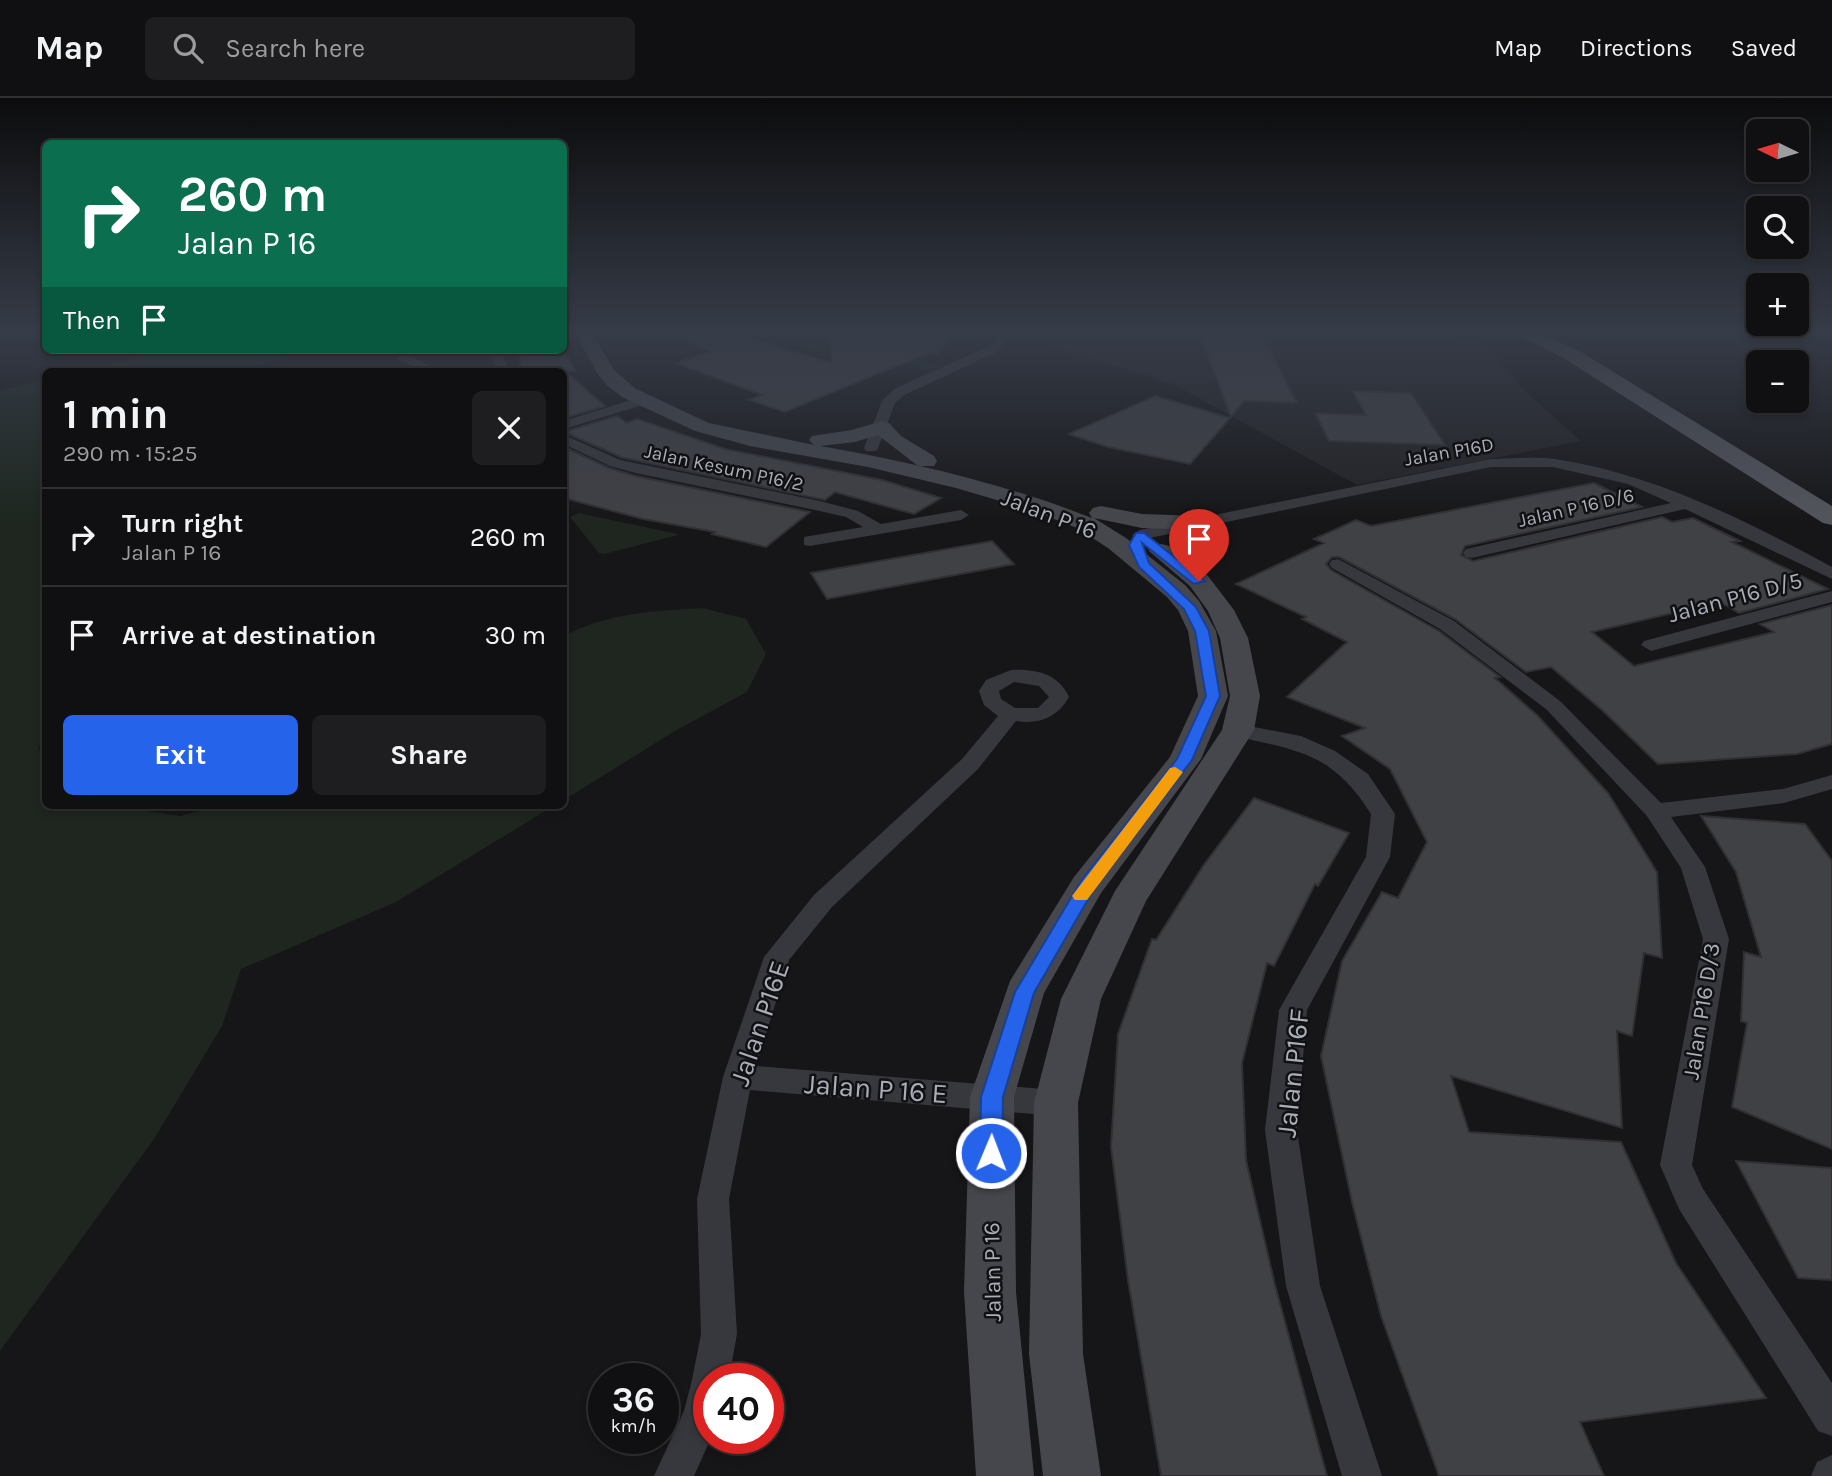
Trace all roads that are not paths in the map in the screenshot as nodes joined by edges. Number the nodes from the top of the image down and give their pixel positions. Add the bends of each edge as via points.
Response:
1 (632, 394) edge
2 (664, 394) edge
3 (896, 394) edge
4 (1635, 394) edge
5 (644, 400) junction
6 (567, 424) edge
7 (882, 427) junction
8 (567, 440) edge
9 (750, 440) junction
10 (819, 440) junction
11 (871, 448) junction
12 (926, 461) junction
13 (962, 499) junction
14 (1690, 503) junction
15 (1832, 517) edge
16 (1093, 518) junction
17 (1197, 523) junction
18 (878, 529) junction
19 (810, 541) dead end
20 (1142, 550) junction
21 (1472, 552) dead end
22 (1338, 564) dead end
23 (1180, 567) junction
24 (1832, 574) edge
25 (1832, 596) edge
26 (1651, 645) dead end
27 (1011, 714) dead end
28 (1238, 730) junction
29 (1832, 782) edge
30 (1656, 811) junction
31 (738, 1077) junction
32 (992, 1097) junction
33 (1056, 1103) junction
34 (713, 1363) edge
35 (1832, 1416) edge
36 (693, 1434) edge
37 (674, 1476) edge
38 (1005, 1476) edge
39 (1072, 1476) edge
40 (1362, 1476) edge

1 - 5 street, Jalan P 16
2 - 10 street, Jalan P 16 via 769,432
3 - 7 street via 889,401
4 - 15 main road
5 - 6 street
5 - 9 street, Jalan P 16 via 702,427
7 - 10 street
7 - 11 street
7 - 12 street
8 - 18 street, Jalan Kesum P16/2 via 628,467 820,506 852,514
9 - 11 street via 845,450
9 - 13 street, Jalan P 16 via 868,461
10 - 11 street, Jalan P 16
11 - 12 street, Jalan P 16
11 - 13 street
12 - 16 street, Jalan P 16 via 1017,482
13 - 16 street, Jalan P 16 via 1039,505
13 - 18 street
14 - 17 street, Jalan P16D via 1633,480 1553,463 1491,463
14 - 21 street, Jalan P 16 D/6
14 - 24 street, Jalan P16D
16 - 17 street
16 - 20 street, Jalan P 16
17 - 20 street, Jalan P16D
17 - 23 street via 1185,535
18 - 19 street
20 - 23 street, Jalan P 16
20 - 32 street, Jalan P 16 via 1190,607 1202,631 1213,696 1185,760 1087,886 1024,992
22 - 30 street, Jalan P16 D/3 via 1447,625 1553,705
23 - 28 street, Jalan P 16 via 1199,581 1221,610 1234,638 1245,696
25 - 26 street, Jalan P16 D/5
27 - 31 street, Jalan P16E via 971,764 824,901 777,957
28 - 33 street, Jalan P 16 via 1128,900 1082,999
28 - 40 street, Jalan P16F via 1293,741 1327,756 1360,779 1382,814 1378,857 1293,1010 1281,1130 1303,1286
29 - 30 street via 1784,796
30 - 35 street, Jalan P16 D/3 via 1693,867 1716,939 1676,1165 1691,1199
31 - 32 street, Jalan P 16 E
31 - 34 street, Jalan P16E via 713,1199 719,1334
32 - 33 street, Jalan P 16 E
32 - 38 street, Jalan P 16 via 990,1292
33 - 39 street, Jalan P 16 via 1056,1354
36 - 37 street, Jalan P16E

